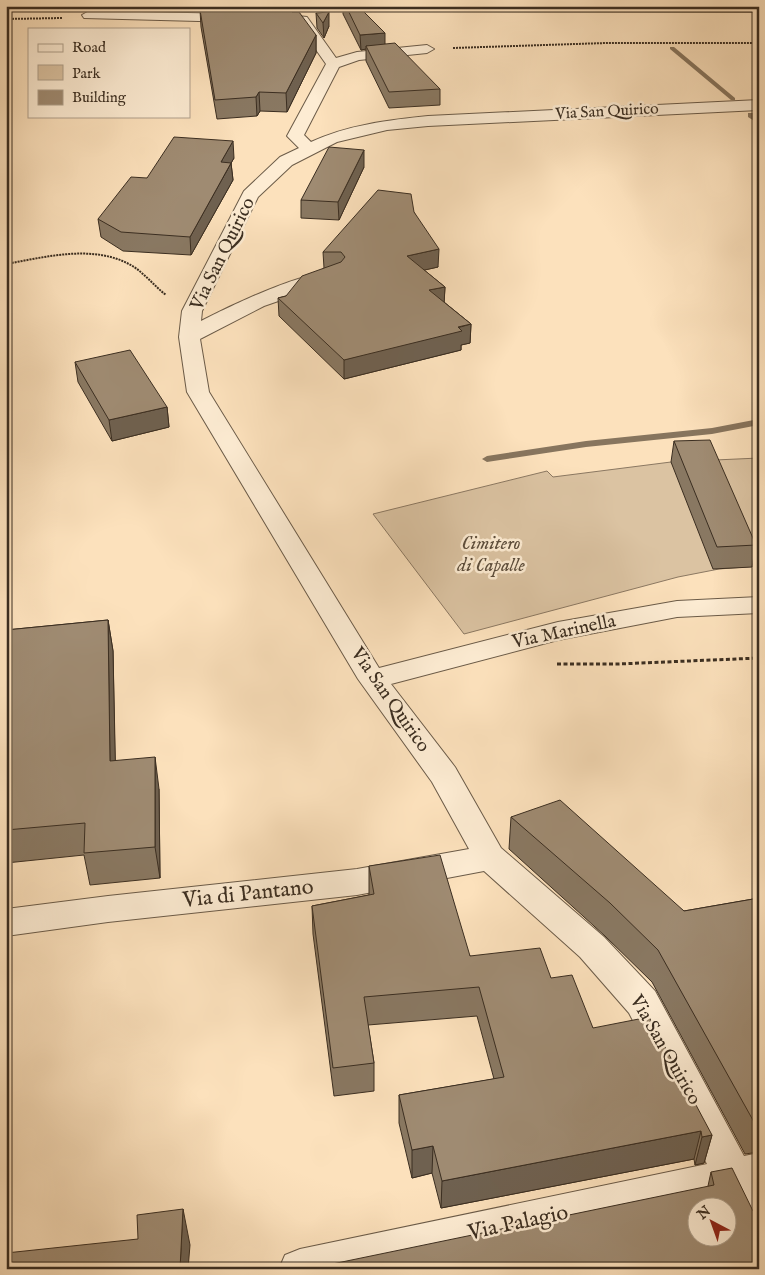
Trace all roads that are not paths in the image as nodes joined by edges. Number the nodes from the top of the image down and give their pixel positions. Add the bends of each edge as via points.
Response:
1 (157, 6) edge
2 (759, 8) edge
3 (88, 15) road end
4 (428, 49) road end
5 (333, 64) junction
6 (759, 105) edge
7 (309, 149) junction
8 (333, 276) edge
9 (189, 336) junction
10 (759, 605) edge
11 (372, 679) junction
12 (490, 858) junction
13 (6, 923) edge
14 (747, 1174) edge
15 (759, 1227) edge
16 (300, 1269) edge

1 - 2 highway
3 - 5 street via 302,20
4 - 5 street via 357,56
5 - 7 street via 295,136
6 - 7 street, Via San Quirico via 428,121 361,131
7 - 9 street, Via San Quirico via 286,161 250,195 192,311
8 - 9 street via 280,292 221,317
9 - 11 street, Via San Quirico via 198,392
10 - 11 street, Via Marinella via 676,609 558,631
11 - 12 street, Via San Quirico via 444,776
12 - 13 street, Via di Pantano via 357,882
12 - 14 street, Via San Quirico via 592,947 642,1002
14 - 15 street, Via San Quirico
14 - 16 street, Via Palagio

